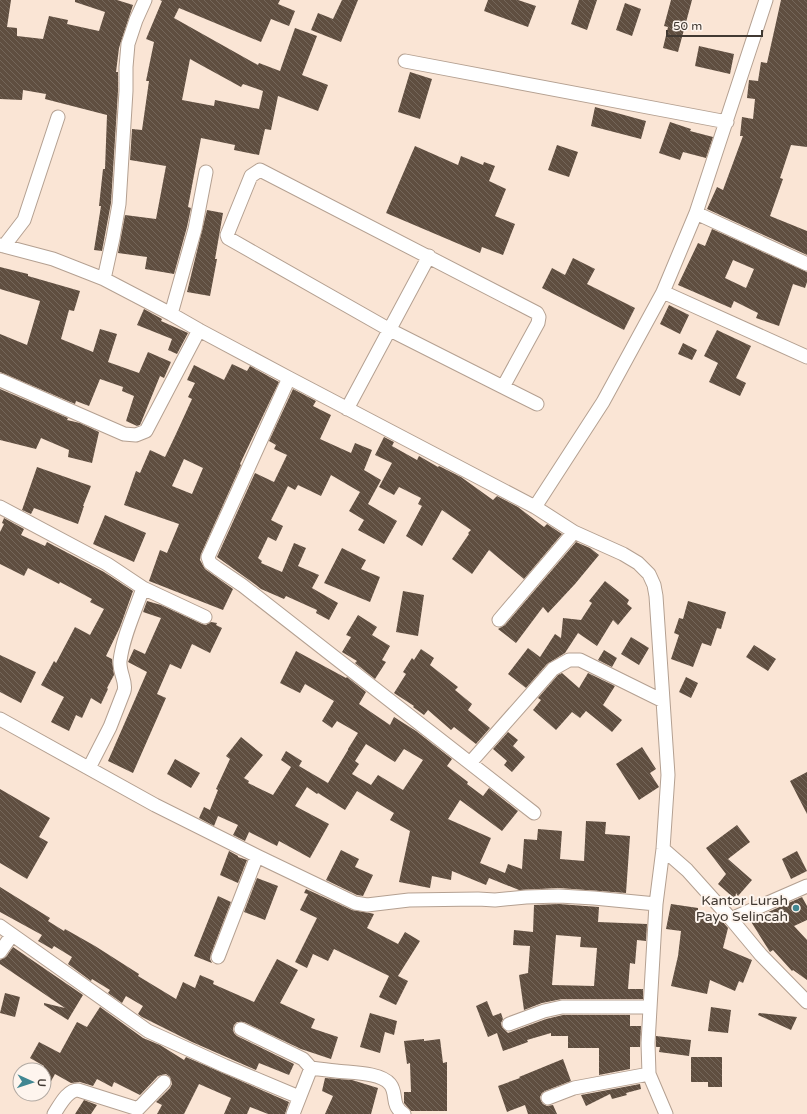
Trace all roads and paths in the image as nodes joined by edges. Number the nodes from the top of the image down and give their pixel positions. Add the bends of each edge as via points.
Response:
1 (145, 0) edge
2 (766, 0) edge
3 (405, 61) dead end
4 (58, 117) dead end
5 (727, 122) junction
6 (206, 172) dead end
7 (696, 213) junction
8 (2, 246) edge
9 (429, 256) junction
10 (807, 264) edge
11 (104, 279) junction
12 (663, 292) junction
13 (171, 314) junction
14 (199, 330) junction
15 (390, 330) junction
16 (807, 357) edge
17 (289, 378) junction
18 (0, 380) edge
19 (503, 387) junction
20 (537, 404) dead end
21 (347, 409) junction
22 (0, 507) edge
23 (535, 507) junction
24 (574, 532) junction
25 (143, 588) junction
26 (205, 617) dead end
27 (499, 620) dead end
28 (663, 701) junction
29 (0, 719) edge
30 (470, 763) junction
31 (89, 768) junction
32 (534, 813) dead end
33 (662, 849) junction
34 (257, 856) junction
35 (807, 886) edge
36 (656, 904) junction
37 (731, 919) junction
38 (0, 926) edge
39 (12, 935) junction
40 (0, 952) edge
41 (218, 957) dead end
42 (807, 1002) edge
43 (650, 1007) junction
44 (509, 1024) dead end
45 (241, 1029) dead end
46 (311, 1068) junction
47 (649, 1074) junction
48 (164, 1082) dead end
49 (299, 1097) junction
50 (548, 1098) dead end
51 (136, 1111) edge
52 (54, 1114) edge
53 (293, 1114) edge
54 (404, 1114) edge
55 (666, 1114) edge

1 - 11 street via 128,44 119,204
2 - 5 street
3 - 5 street
4 - 8 street via 24,220
5 - 7 street
6 - 13 street via 195,228
7 - 10 street
7 - 12 street
8 - 11 street via 53,260
9 - 15 street
9 - 15 street via 260,170 251,176 228,231 228,238
9 - 19 street via 537,313 538,323
11 - 13 street
12 - 16 street
12 - 23 street via 603,402
13 - 14 street
14 - 17 street
14 - 18 street via 146,431 136,435 124,434
15 - 19 street
15 - 21 street
17 - 21 street
17 - 30 street via 212,547 208,557 210,563 242,585
19 - 20 street
21 - 23 street
22 - 25 street via 107,564
23 - 24 street
24 - 27 street
24 - 28 street via 638,562 649,574 656,596
25 - 26 street
25 - 31 street via 120,660 124,691 110,727
28 - 30 street via 580,660 569,660 553,669
28 - 33 street via 668,775
29 - 31 street
30 - 32 street
31 - 34 street via 155,805
33 - 36 street
33 - 37 street via 687,870
34 - 36 street via 355,903 367,905 409,900 495,900 559,896
34 - 41 street
35 - 37 street
36 - 43 street
37 - 42 street via 760,955
38 - 39 street
39 - 40 street
39 - 49 street via 148,1031
43 - 44 street via 562,1008 544,1011
43 - 47 street
45 - 46 street via 303,1059
46 - 49 street
46 - 54 street via 353,1072 384,1079 393,1089 396,1106
47 - 50 street via 574,1088
47 - 55 street
48 - 51 street
49 - 53 street
51 - 52 street via 74,1090 68,1094

